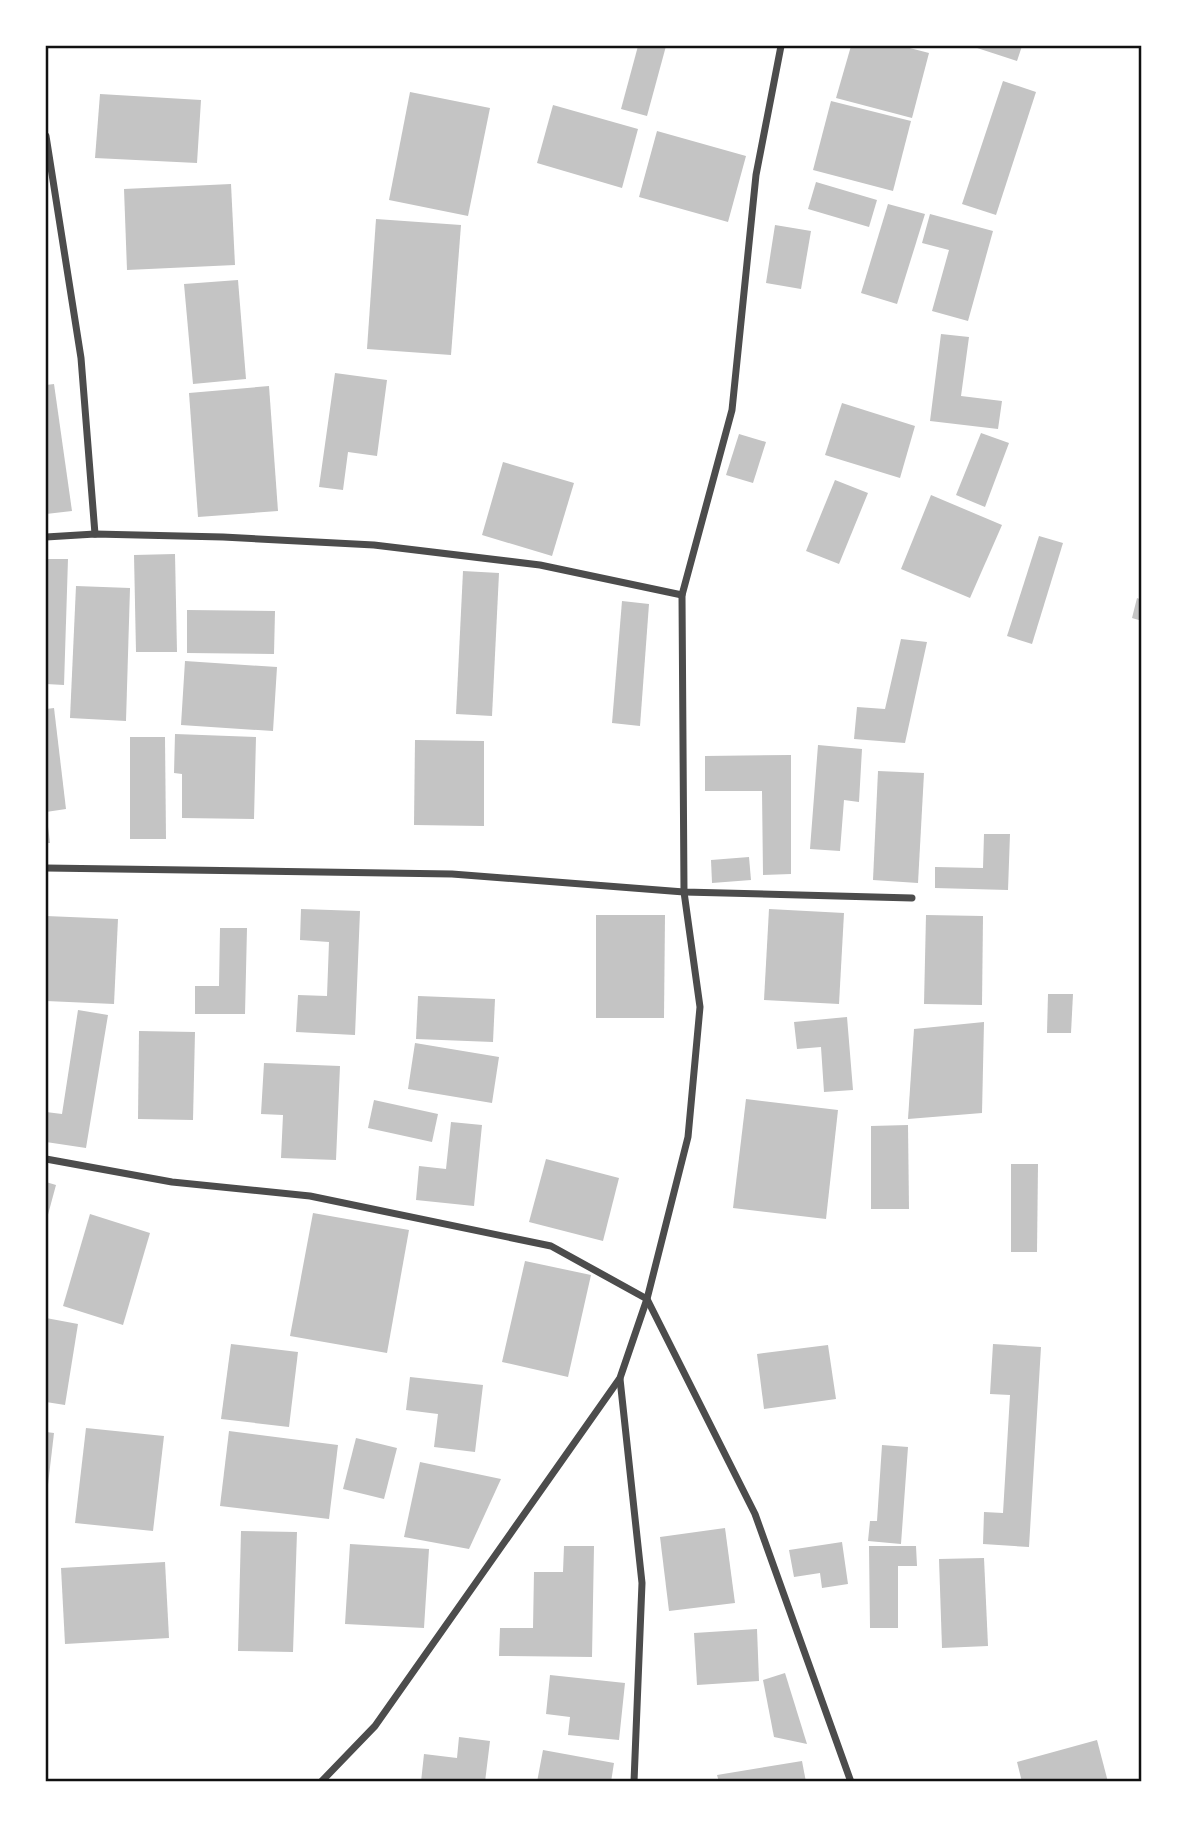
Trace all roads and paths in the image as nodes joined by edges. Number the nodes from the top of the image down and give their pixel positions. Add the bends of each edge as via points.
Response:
1 (781, 46) edge
2 (46, 136) edge
3 (95, 534) junction
4 (46, 537) edge
5 (682, 595) junction
6 (46, 868) edge
7 (684, 892) junction
8 (912, 898) dead end
9 (46, 1159) edge
10 (647, 1299) junction
11 (620, 1378) junction
12 (321, 1782) edge
13 (634, 1782) edge
14 (851, 1782) edge

1 - 5 street via 756,175 732,410
2 - 3 street via 81,358
3 - 4 street
3 - 5 street via 374,545 540,565
5 - 7 street
6 - 7 street via 452,874
7 - 8 street
7 - 10 street via 700,1007 698,1033 688,1137
9 - 10 street via 172,1182 310,1196 551,1247
10 - 11 street
10 - 14 street via 755,1514
11 - 12 street via 375,1726
11 - 13 street via 642,1583

